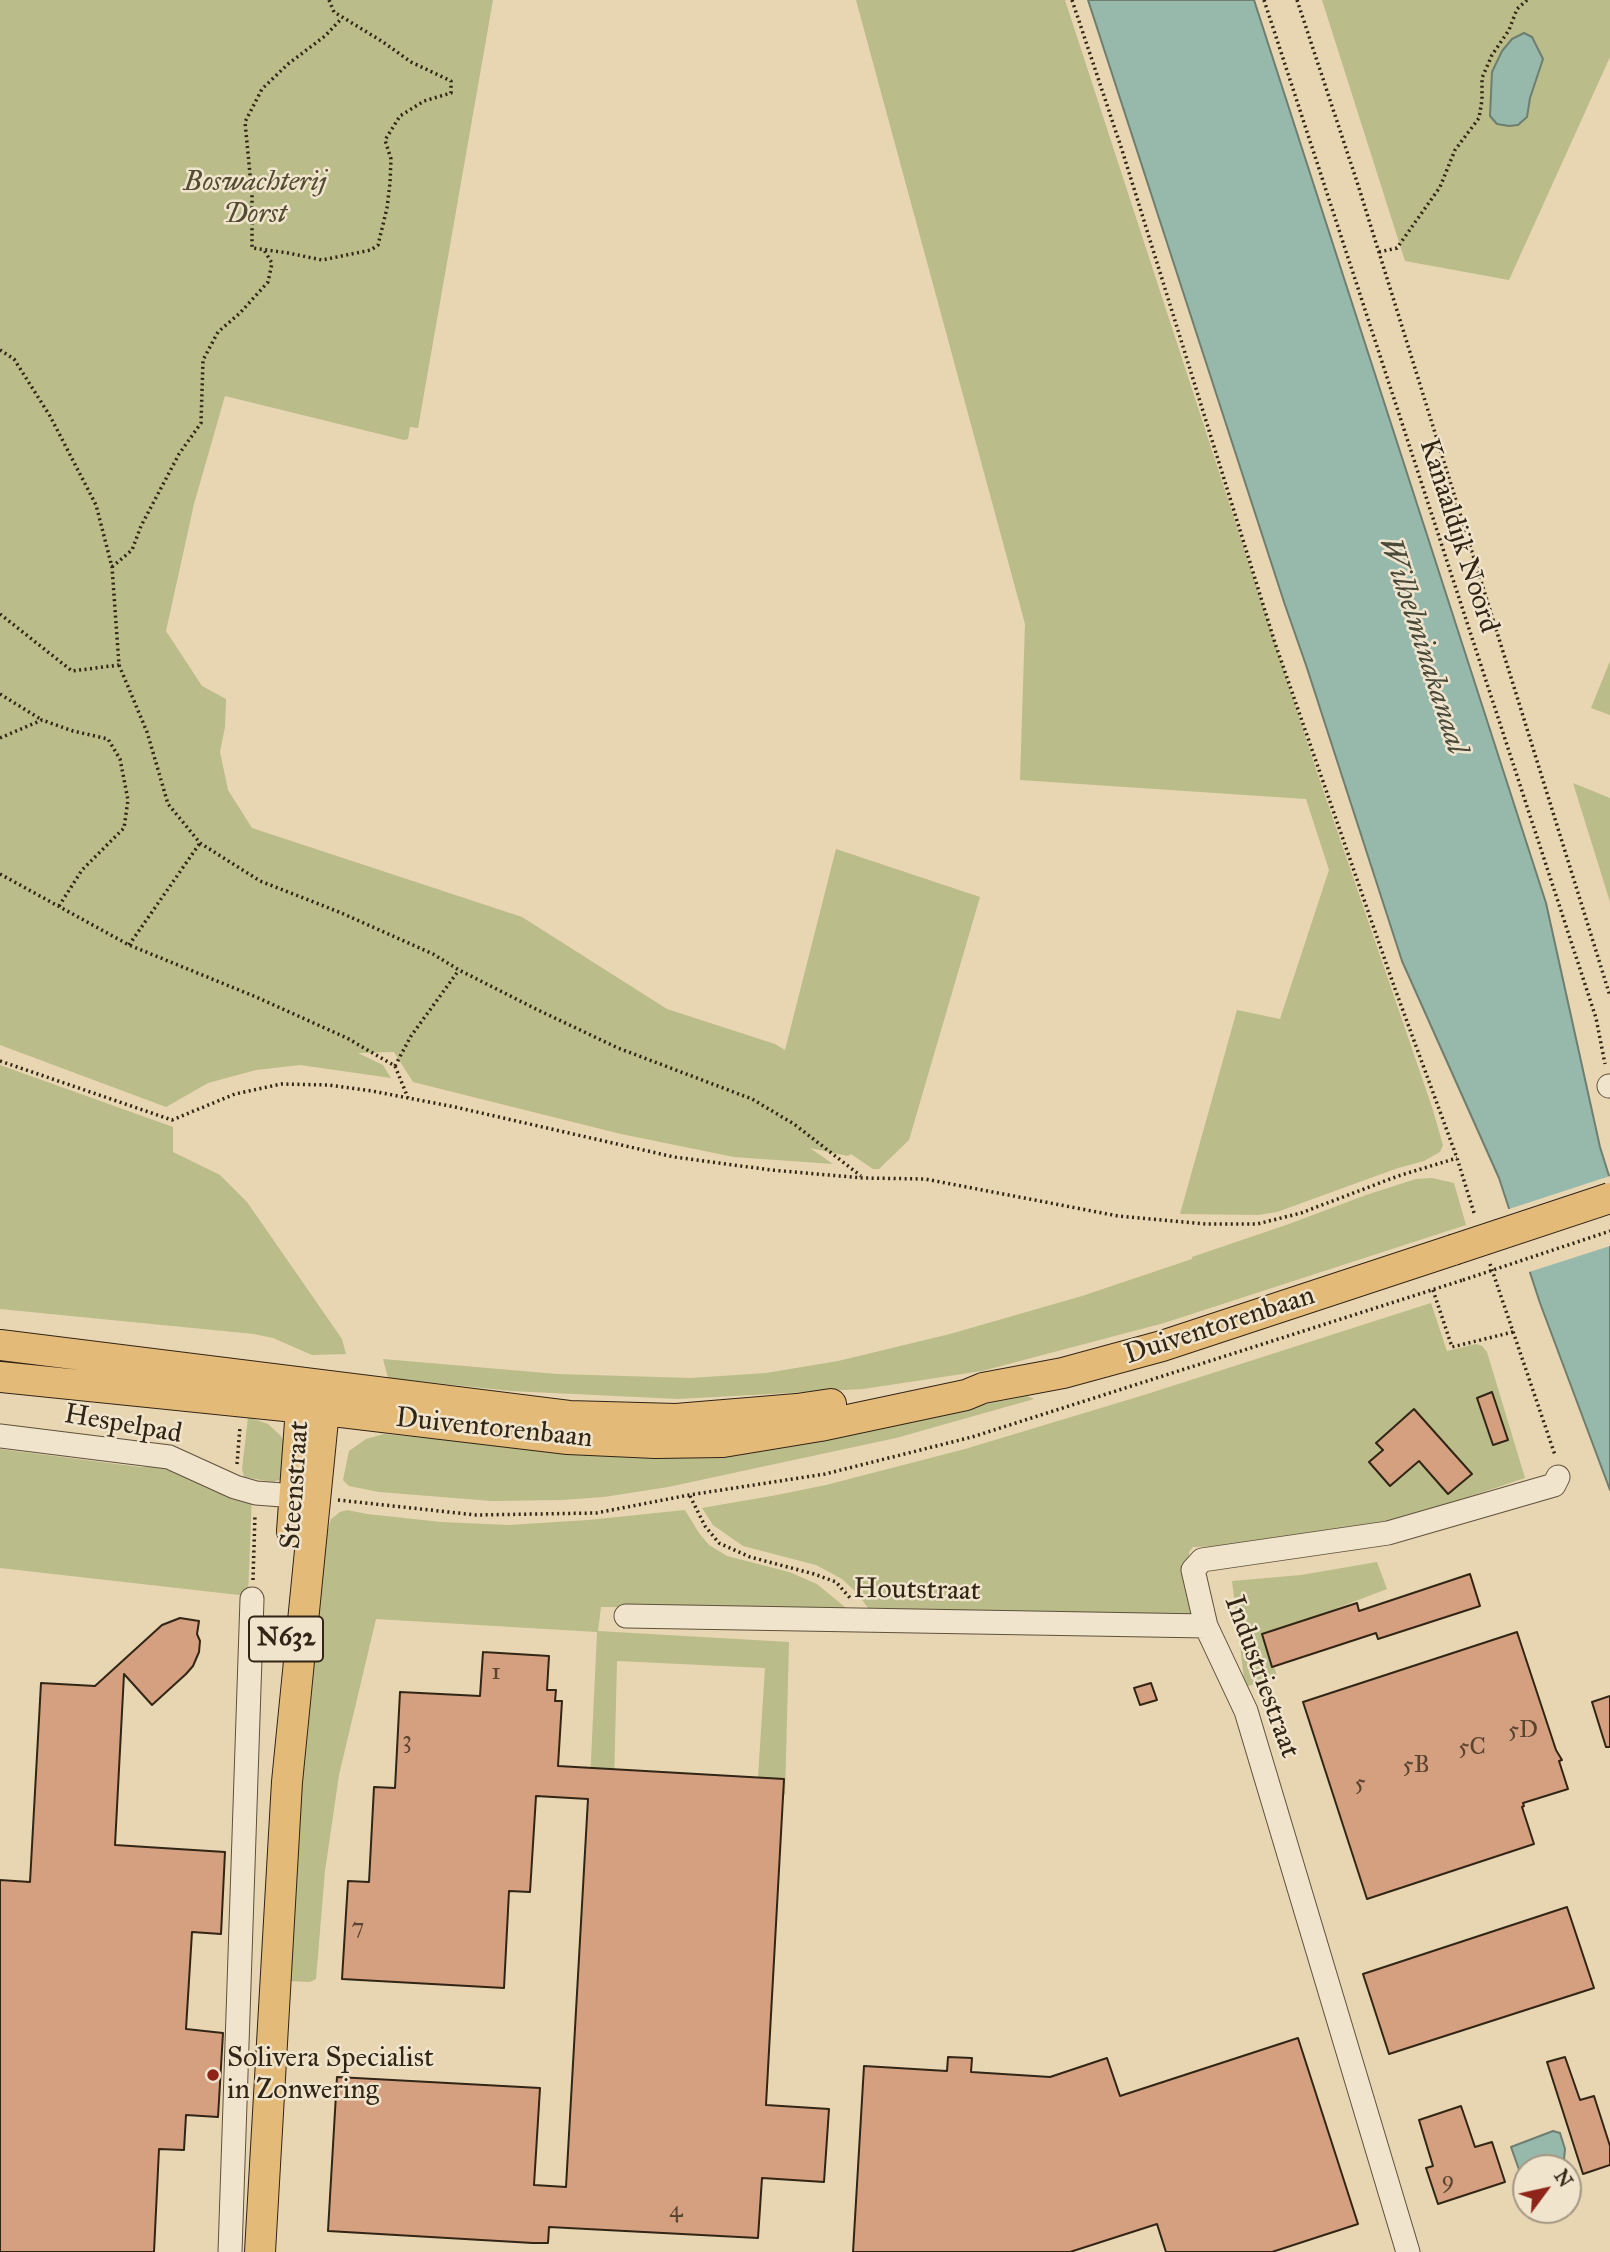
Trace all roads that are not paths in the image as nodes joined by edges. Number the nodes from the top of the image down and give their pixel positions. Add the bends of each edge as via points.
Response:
1 (1610, 1198) edge
2 (0, 1345) edge
3 (0, 1377) edge
4 (312, 1400) junction
5 (0, 1436) edge
6 (1558, 1478) road end
7 (305, 1497) junction
8 (252, 1599) road end
9 (626, 1616) dead end
10 (1206, 1626) junction
11 (237, 2018) junction
12 (272, 2020) junction
13 (233, 2164) junction
14 (265, 2166) junction
15 (230, 2252) edge
16 (260, 2252) edge
17 (1406, 2252) edge

1 - 4 main road, Duiventorenbaan, bridge via 1162,1346 1063,1373 983,1388 963,1385 797,1409 676,1419
2 - 4 main road, Duiventorenbaan via 280,1381
3 - 4 main road, Duiventorenbaan
4 - 7 main road, Steenstraat / N632
5 - 7 street, Hespelpad via 169,1457 235,1487
6 - 10 street, Industriestraat via 1554,1485 1388,1533 1202,1560 1193,1570
7 - 12 main road, Steenstraat / N632
8 - 11 street
9 - 10 street, Houtstraat
10 - 17 street, Industriestraat via 1247,1711
11 - 12 street
11 - 13 street
12 - 14 main road, Steenstraat / N632
13 - 14 street
13 - 15 street
14 - 16 main road, Steenstraat / N632

